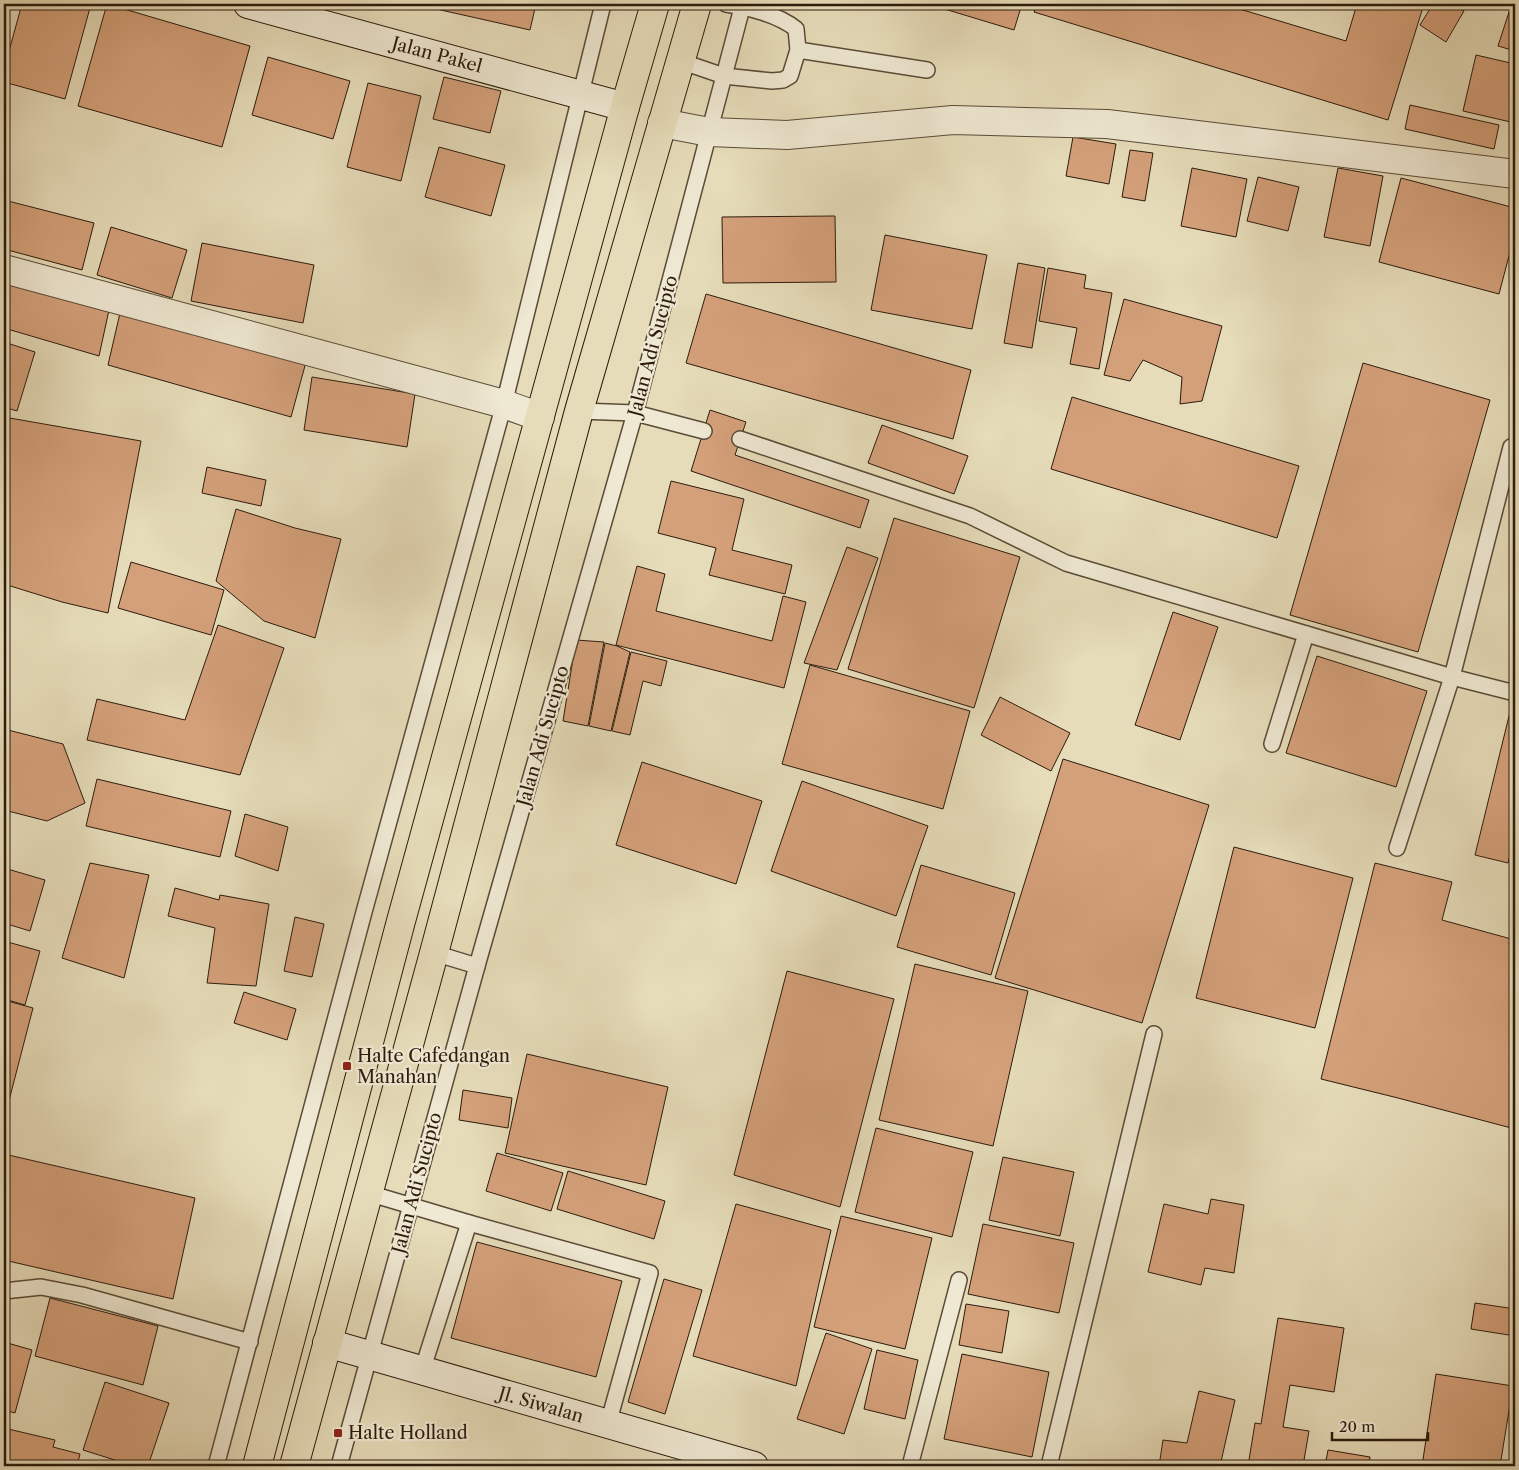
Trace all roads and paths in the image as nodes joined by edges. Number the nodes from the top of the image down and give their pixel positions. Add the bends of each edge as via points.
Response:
1 (248, 4) edge
2 (603, 4) edge
3 (655, 4) edge
4 (697, 4) edge
5 (726, 4) edge
6 (743, 5) edge
7 (798, 50) junction
8 (680, 61) junction
9 (927, 70) dead end
10 (724, 76) junction
11 (581, 95) junction
12 (625, 107) junction
13 (662, 123) junction
14 (709, 132) junction
15 (1515, 174) edge
16 (4, 269) edge
17 (504, 404) junction
18 (579, 411) junction
19 (635, 412) junction
20 (540, 417) junction
21 (704, 431) dead end
22 (740, 439) dead end
23 (1512, 447) dead end
24 (1306, 634) junction
25 (1452, 677) junction
26 (1515, 693) edge
27 (1272, 744) dead end
28 (1397, 848) dead end
29 (434, 953) junction
30 (477, 966) junction
31 (1154, 1034) dead end
32 (368, 1193) junction
33 (411, 1205) junction
34 (469, 1223) junction
35 (959, 1280) dead end
36 (4, 1291) edge
37 (250, 1342) junction
38 (327, 1343) junction
39 (370, 1356) junction
40 (422, 1371) junction
41 (608, 1424) junction
42 (744, 1465) edge
43 (216, 1466) edge
44 (257, 1466) edge
45 (294, 1466) edge
46 (338, 1466) edge
47 (910, 1466) edge
48 (1049, 1466) edge

1 - 11 street, Jalan Pakel
2 - 11 lane
3 - 12 highway
4 - 8 highway
5 - 6 lane
6 - 7 lane via 787,22 796,29
6 - 10 lane, Jalan Adi Sucipto
7 - 9 lane
7 - 10 lane via 790,76 783,80
8 - 10 lane
8 - 13 highway
10 - 14 lane, Jalan Adi Sucipto
11 - 12 street, Jalan Pakel
11 - 17 lane
12 - 20 highway
13 - 14 street
13 - 18 highway
14 - 15 street via 787,135 953,120 1107,124
14 - 19 lane, Jalan Adi Sucipto
16 - 17 street
17 - 20 street
17 - 37 lane
18 - 19 lane
18 - 29 highway
19 - 21 lane
19 - 30 lane, Jalan Adi Sucipto
20 - 44 highway via 401,921
22 - 24 lane via 970,516 1066,564
23 - 25 lane
24 - 25 lane
24 - 27 lane
25 - 26 lane
25 - 28 lane
29 - 30 lane
29 - 32 highway
30 - 33 lane, Jalan Adi Sucipto
31 - 48 lane
32 - 33 lane
32 - 38 highway
33 - 34 lane
33 - 39 lane, Jalan Adi Sucipto
34 - 40 lane
34 - 41 lane via 650,1273
35 - 47 lane
36 - 37 lane via 41,1287 82,1295
37 - 43 lane
38 - 39 street, Jl. Siwalan
38 - 45 highway
39 - 40 street, Jl. Siwalan
39 - 46 lane, Jalan Adi Sucipto
40 - 41 street, Jl. Siwalan
41 - 42 street, Jl. Siwalan

